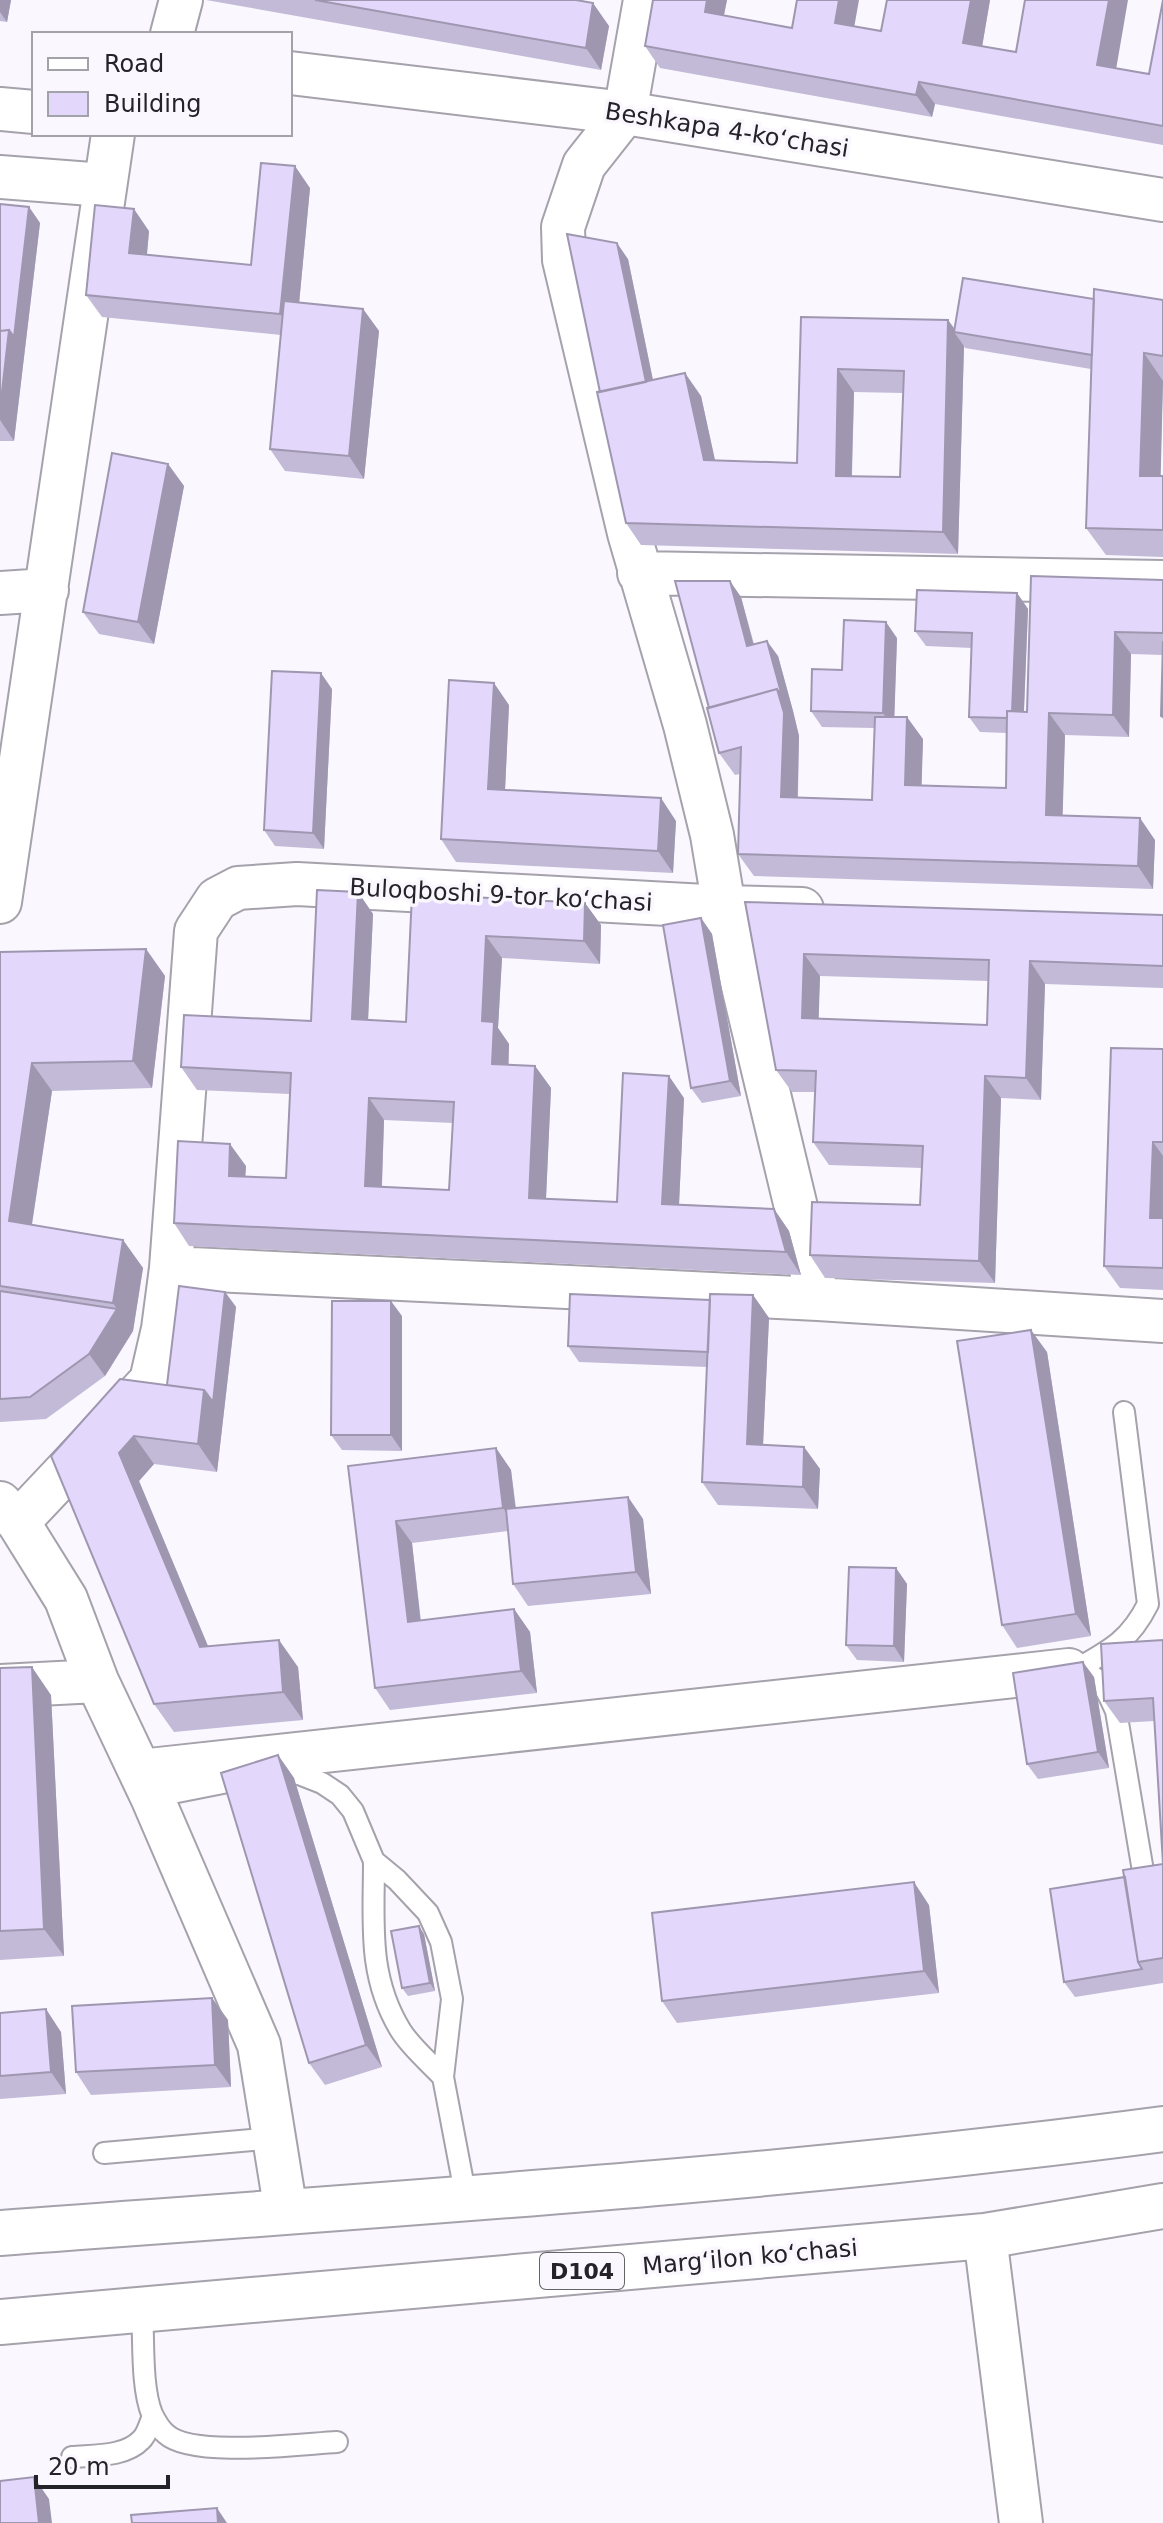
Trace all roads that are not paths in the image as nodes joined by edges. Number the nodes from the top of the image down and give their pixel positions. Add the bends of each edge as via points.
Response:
1 (181, 0) edge
2 (645, 0) edge
3 (173, 32) edge
4 (292, 73) edge
5 (0, 109) edge
6 (32, 112) edge
7 (625, 113) junction
8 (113, 136) edge
9 (0, 177) edge
10 (104, 185) junction
11 (1163, 200) edge
12 (639, 573) junction
13 (1163, 582) edge
14 (47, 590) junction
15 (0, 593) edge
16 (0, 902) edge
17 (724, 907) junction
18 (834, 909) edge
19 (171, 1268) junction
20 (818, 1299) junction
21 (1163, 1321) edge
22 (1124, 1412) dead end
23 (9, 1513) edge
24 (1077, 1669) junction
25 (97, 1681) junction
26 (0, 1686) edge
27 (146, 1784) junction
28 (374, 1861) junction
29 (1145, 1883) edge
30 (443, 2077) junction
31 (1163, 2129) edge
32 (274, 2138) junction
33 (104, 2153) dead end
34 (466, 2198) junction
35 (1163, 2206) edge
36 (286, 2212) junction
37 (0, 2233) edge
38 (985, 2236) junction
39 (142, 2309) junction
40 (0, 2322) edge
41 (153, 2416) junction
42 (337, 2442) dead end
43 (72, 2457) dead end
44 (1021, 2523) edge

1 - 3 street
2 - 7 street
4 - 7 street, Beshkapa 4-koʻchasi
5 - 6 street
7 - 11 street, Beshkapa 4-koʻchasi
7 - 12 street via 584,165 563,227 564,260
8 - 10 street
9 - 10 street
10 - 14 street
12 - 13 street
12 - 17 street via 688,739
14 - 15 street
14 - 16 street
17 - 18 street, Buloqboshi 9-tor koʻchasi
17 - 19 street, Buloqboshi 9-tor koʻchasi via 297,884 238,888 217,899 196,931
17 - 20 street
19 - 20 street
19 - 23 street, Buloqboshi 9-tor koʻchasi via 151,1381
20 - 21 street
22 - 24 lane via 1148,1604 1124,1640
23 - 25 street via 66,1599
24 - 27 street
24 - 29 lane via 1094,1675 1116,1711
25 - 26 street
25 - 27 street
27 - 28 lane via 299,1774 340,1795 353,1811
27 - 32 street via 259,2045
28 - 30 lane via 373,1944 383,1994 402,2032
28 - 30 lane via 428,1913 441,1942 452,1999
30 - 34 lane
31 - 34 main road via 1006,2150
32 - 33 lane
32 - 36 street
34 - 36 main road
35 - 38 main road, Margʻilon koʻchasi / D104
36 - 37 main road
38 - 39 main road, Margʻilon koʻchasi / D104
38 - 44 street
39 - 40 main road, Margʻilon koʻchasi / D104
39 - 41 lane via 147,2398
41 - 42 lane via 167,2436 210,2448
41 - 43 lane via 142,2439 127,2449

